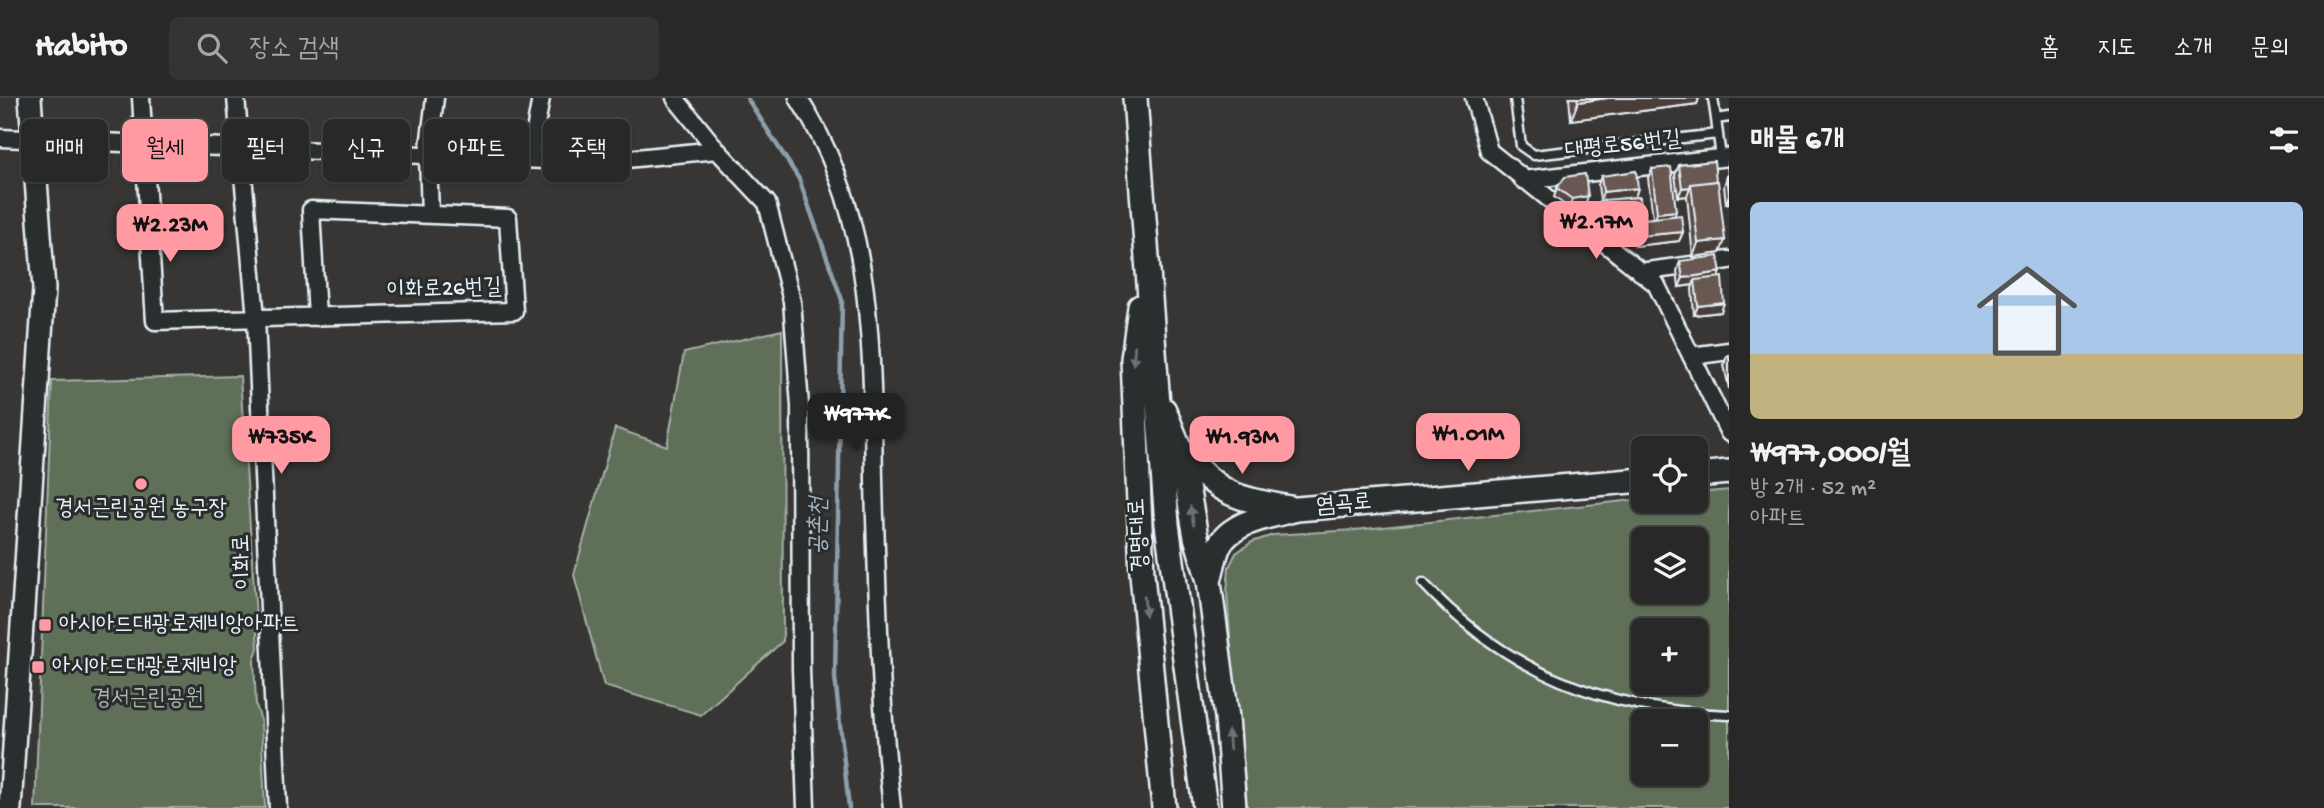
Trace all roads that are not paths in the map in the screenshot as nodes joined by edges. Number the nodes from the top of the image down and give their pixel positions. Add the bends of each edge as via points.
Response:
1 (30, 98) edge
2 (141, 98) edge
3 (236, 98) edge
4 (435, 98) edge
5 (541, 98) edge
6 (675, 98) edge
7 (798, 98) edge
8 (1135, 98) edge
9 (1474, 98) edge
10 (1515, 98) edge
11 (1713, 98) edge
12 (1729, 117) edge
13 (31, 119) edge
14 (142, 119) edge
15 (238, 119) edge
16 (432, 119) edge
17 (1716, 119) junction
18 (1718, 134) junction
19 (0, 138) edge
20 (21, 139) edge
21 (309, 150) edge
22 (717, 150) junction
23 (424, 155) edge
24 (1725, 157) edge
25 (530, 159) joint
26 (1523, 180) junction
27 (35, 182) edge
28 (146, 182) edge
29 (244, 182) edge
30 (429, 182) edge
31 (430, 215) junction
32 (1729, 260) edge
33 (1146, 263) junction
34 (1640, 272) junction
35 (317, 317) junction
36 (256, 318) junction
37 (1729, 351) edge
38 (1691, 356) junction
39 (1156, 391) junction
40 (1729, 433) edge
41 (1181, 452) junction
42 (1729, 472) edge
43 (1708, 474) edge
44 (1631, 481) edge
45 (1297, 509) junction
46 (1209, 581) junction
47 (1423, 583) dead end
48 (1729, 715) edge
49 (10, 808) edge
50 (278, 808) edge
51 (806, 808) edge
52 (892, 808) edge
53 (1164, 808) edge
54 (1205, 808) edge
55 (1234, 808) edge

1 - 13 street
2 - 14 street
3 - 15 street, 이화로
4 - 16 street
5 - 25 street
6 - 22 street
7 - 52 street via 840,177 860,250 871,348 883,730
8 - 33 main road, 경명대로
9 - 26 street via 1489,152
10 - 18 lane via 1521,146 1534,155
11 - 17 lane
12 - 17 lane
17 - 18 lane
18 - 24 lane
19 - 20 street
21 - 23 street
22 - 25 street via 596,162
22 - 51 street via 767,204 792,301 800,406 800,670
24 - 26 street, 대평로56번길
26 - 34 street
27 - 49 street via 44,289
28 - 36 street, 이화로26번길 via 155,321
29 - 36 street, 이화로
30 - 31 street
31 - 35 street, 이화로26번길 via 311,210
31 - 35 street, 이화로26번길 via 508,218 514,311
32 - 34 street
33 - 39 main road, 경명대로
33 -> 53 main road, 경명대로 via 1132,359 1142,575
34 - 38 street via 1656,284
35 - 36 street, 이화로26번길
36 - 50 street, 이화로
37 - 38 street
38 - 40 street
39 - 41 main road, 경명대로
39 - 54 main road, 경명대로 via 1167,524
41 - 45 main road, 염곡로 via 1206,480 1237,498
46 -> 41 main road, 경명대로
42 - 43 main road
44 - 45 main road, 염곡로
45 - 46 main road, 염곡로 via 1230,533 1219,546
55 -> 46 main road, 경명대로
47 - 48 lane via 1492,646 1552,680 1627,703

